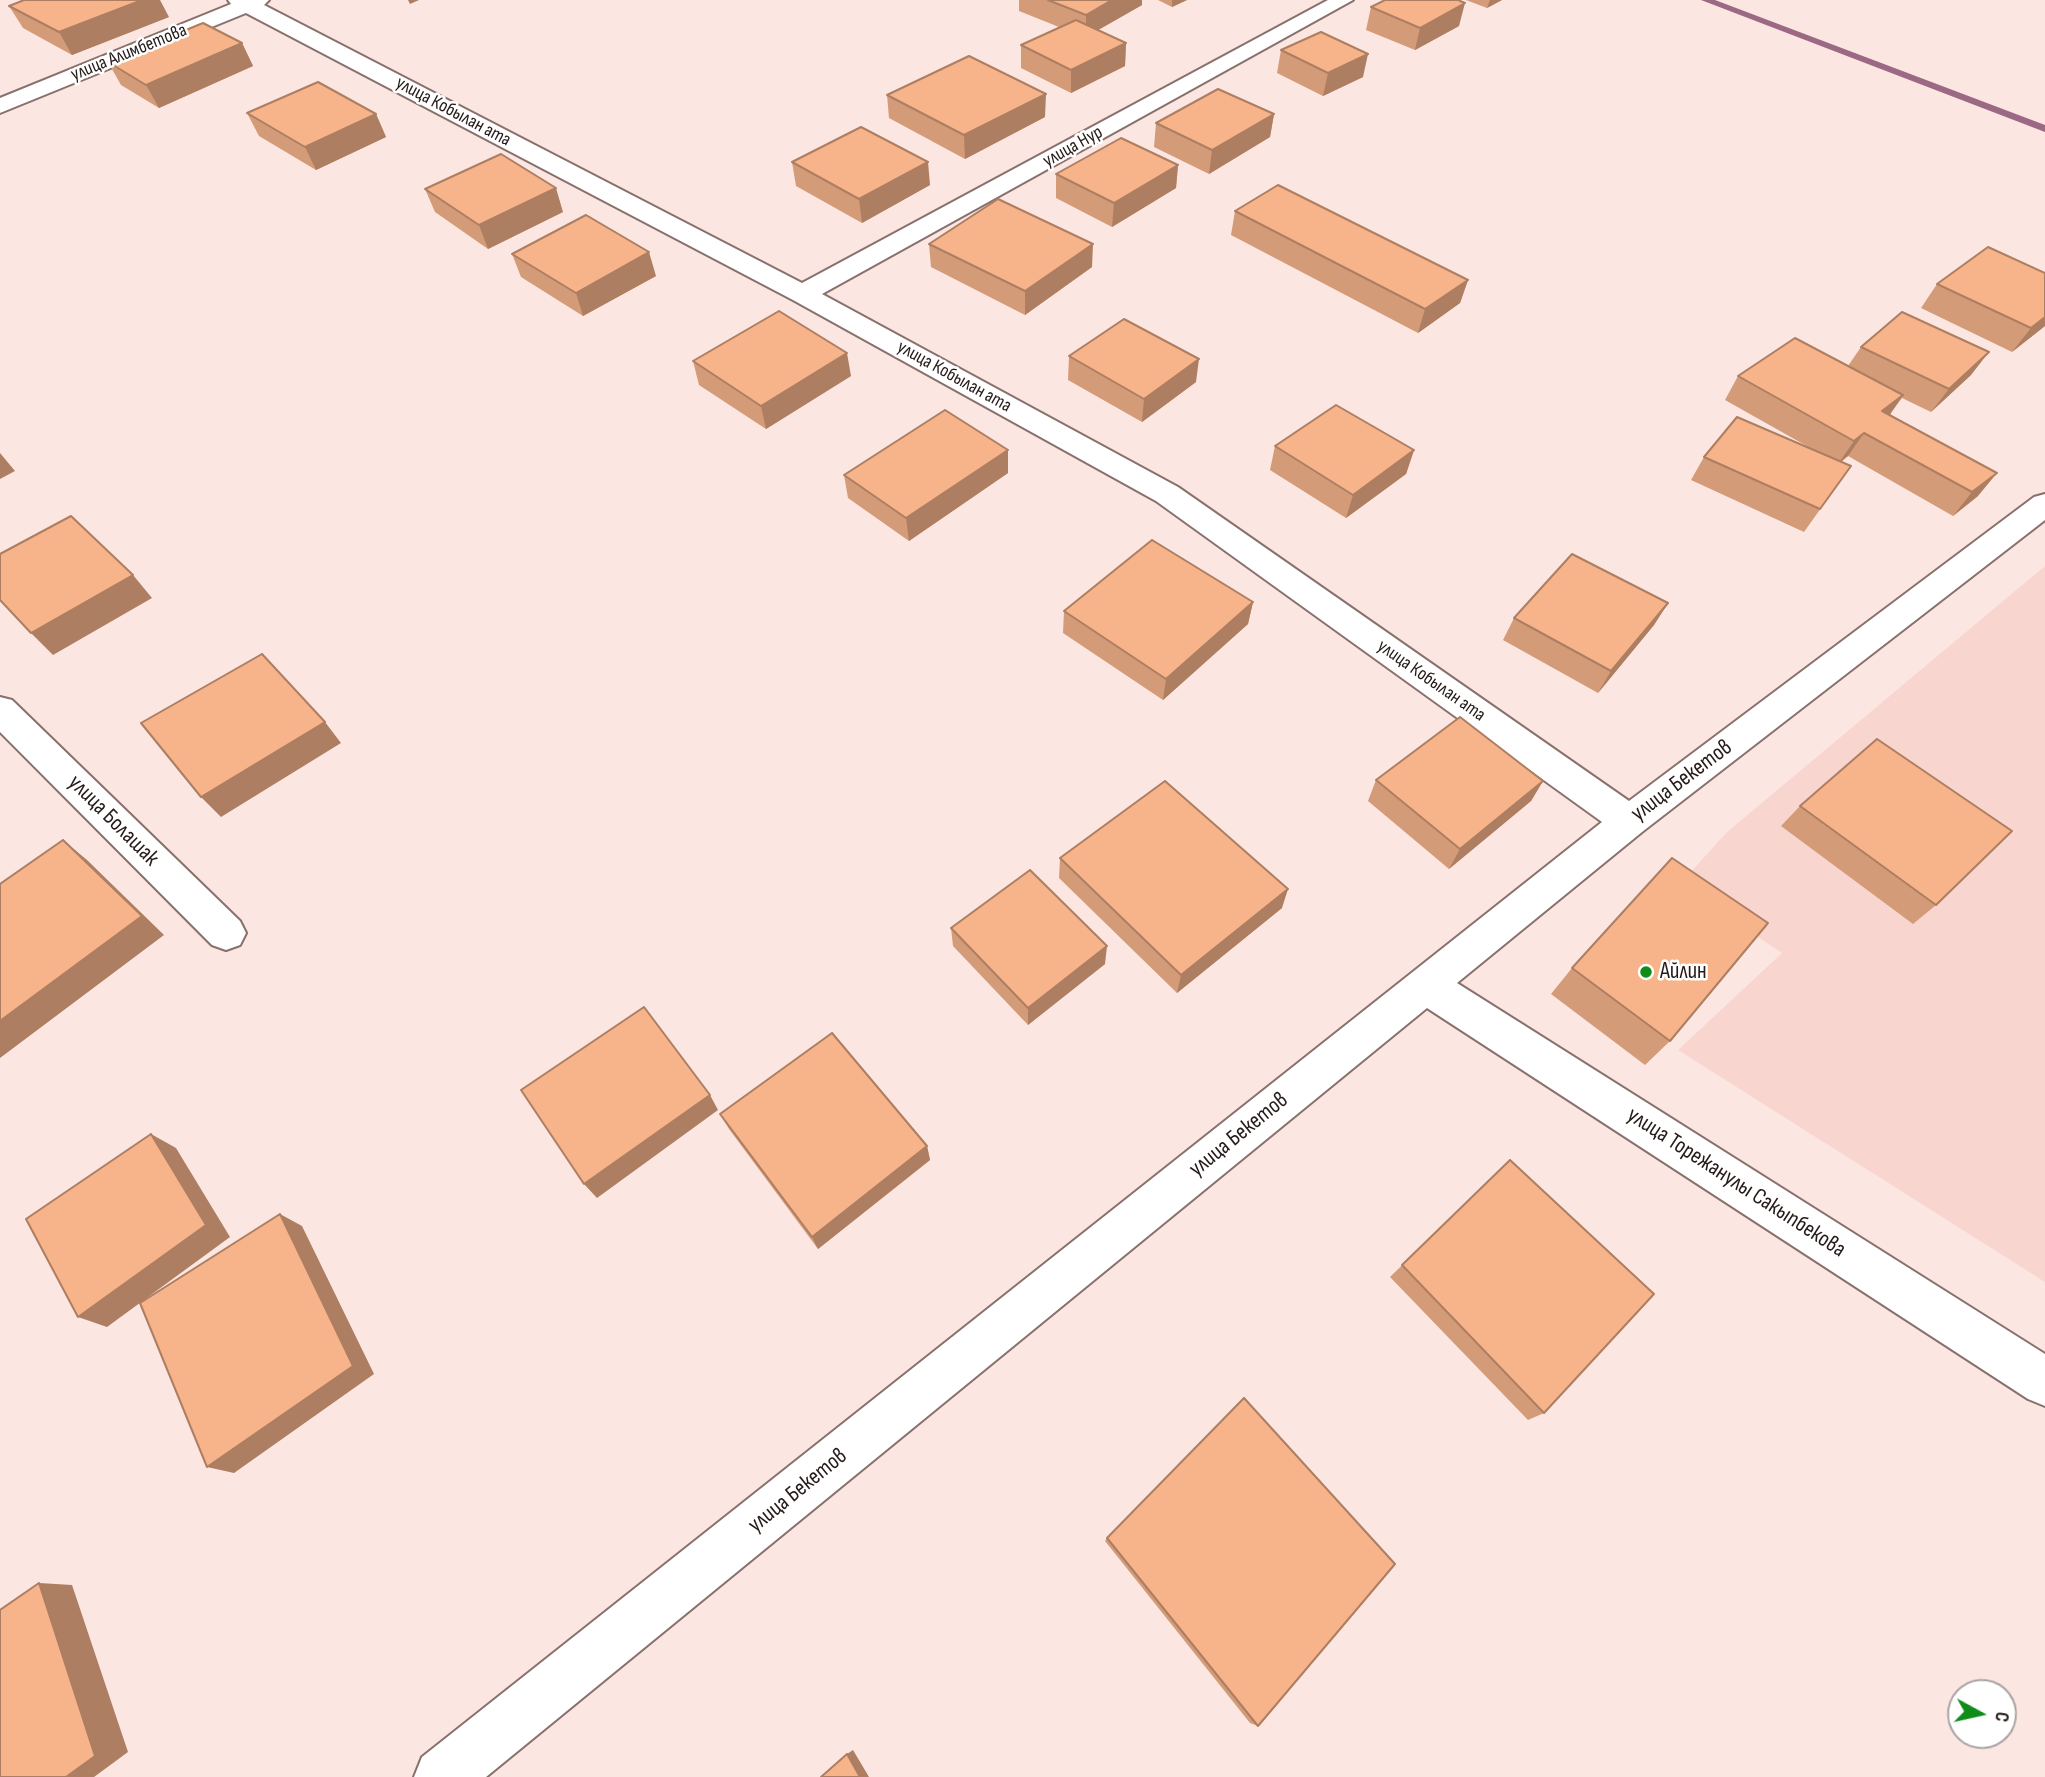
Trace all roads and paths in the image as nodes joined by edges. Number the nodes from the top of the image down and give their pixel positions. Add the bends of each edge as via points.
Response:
1 (1343, 0) edge
2 (248, 2) edge
3 (0, 106) edge
4 (802, 294) junction
5 (2045, 504) edge
6 (0, 710) edge
7 (1629, 821) junction
8 (226, 933) dead end
9 (1426, 985) junction
10 (2045, 1382) edge
11 (442, 1777) edge

1 - 4 street, улица Нур
2 - 3 street, улица Алимбетова
2 - 4 street, улица Кобылан ата
4 - 7 street, улица Кобылан ата via 1167,494
5 - 7 street, улица Бекетов
6 - 8 street, улица Болашак
7 - 9 street, улица Бекетов
9 - 10 street, улица Торежанулы Сакыпбекова
9 - 11 street, улица Бекетов

